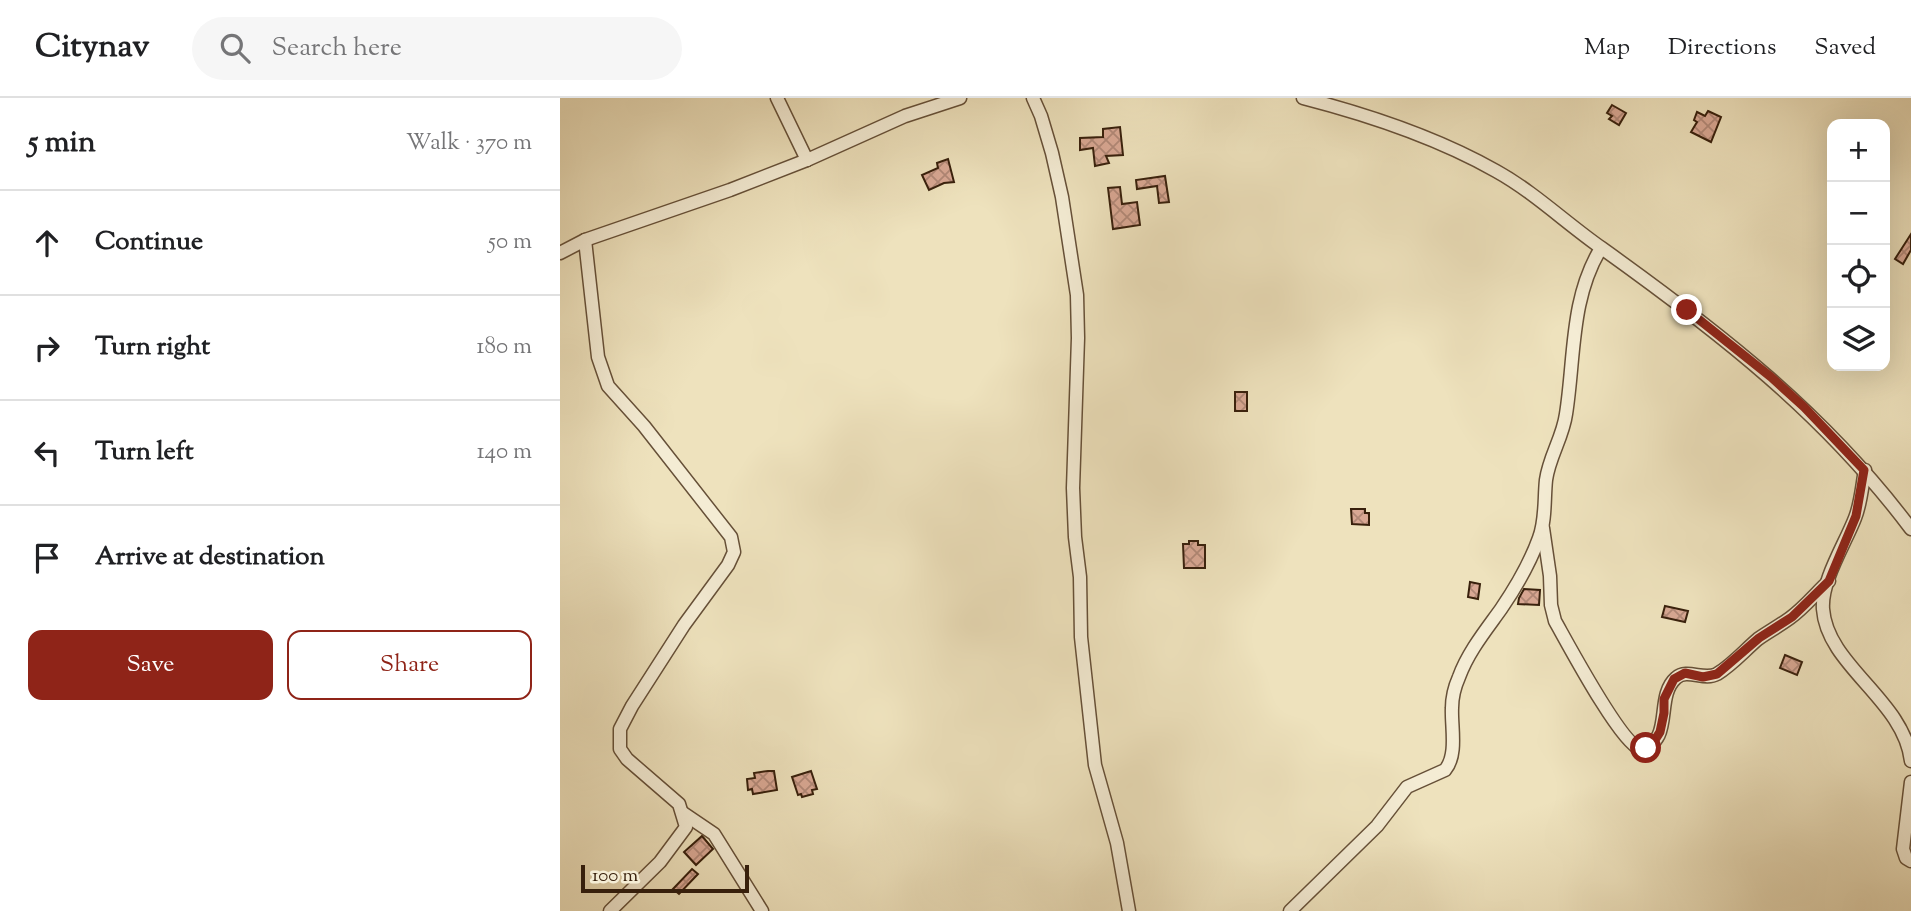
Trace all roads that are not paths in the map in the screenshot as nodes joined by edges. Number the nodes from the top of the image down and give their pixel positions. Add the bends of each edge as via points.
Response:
1 (777, 98) edge
2 (960, 98) edge
3 (1033, 98) edge
4 (1303, 98) edge
5 (807, 160) junction
6 (585, 240) junction
7 (1601, 248) junction
8 (560, 253) edge
9 (1864, 470) junction
10 (1543, 524) junction
11 (1911, 530) edge
12 (1829, 581) junction
13 (1911, 761) edge
14 (1911, 782) edge
15 (683, 813) junction
16 (1911, 860) edge
17 (610, 911) edge
18 (762, 911) edge
19 (1129, 911) edge
20 (1290, 911) edge

1 - 5 street
2 - 5 street via 905,116
3 - 19 street via 1062,197 1077,295 1073,515 1083,650 1095,765 1117,843
4 - 7 street via 1362,113 1497,172
5 - 6 street
6 - 8 street
6 - 15 street via 598,358 608,386 734,545 728,565 684,625 620,729 620,749 626,759 679,804
7 - 9 street via 1771,377
7 - 10 street via 1584,282 1562,435 1546,477
9 - 11 street
9 - 12 street via 1856,516
10 - 12 street via 1555,621 1618,726 1633,747 1640,749 1653,743 1660,732 1664,699 1674,679 1685,673 1717,674 1792,617
10 - 20 street via 1521,575 1460,674 1452,706 1448,766 1407,786 1377,826
12 - 13 street via 1823,607 1829,633 1890,711 1906,738
14 - 16 street via 1903,849
15 - 17 street via 685,830 674,845
15 - 18 street via 714,834

